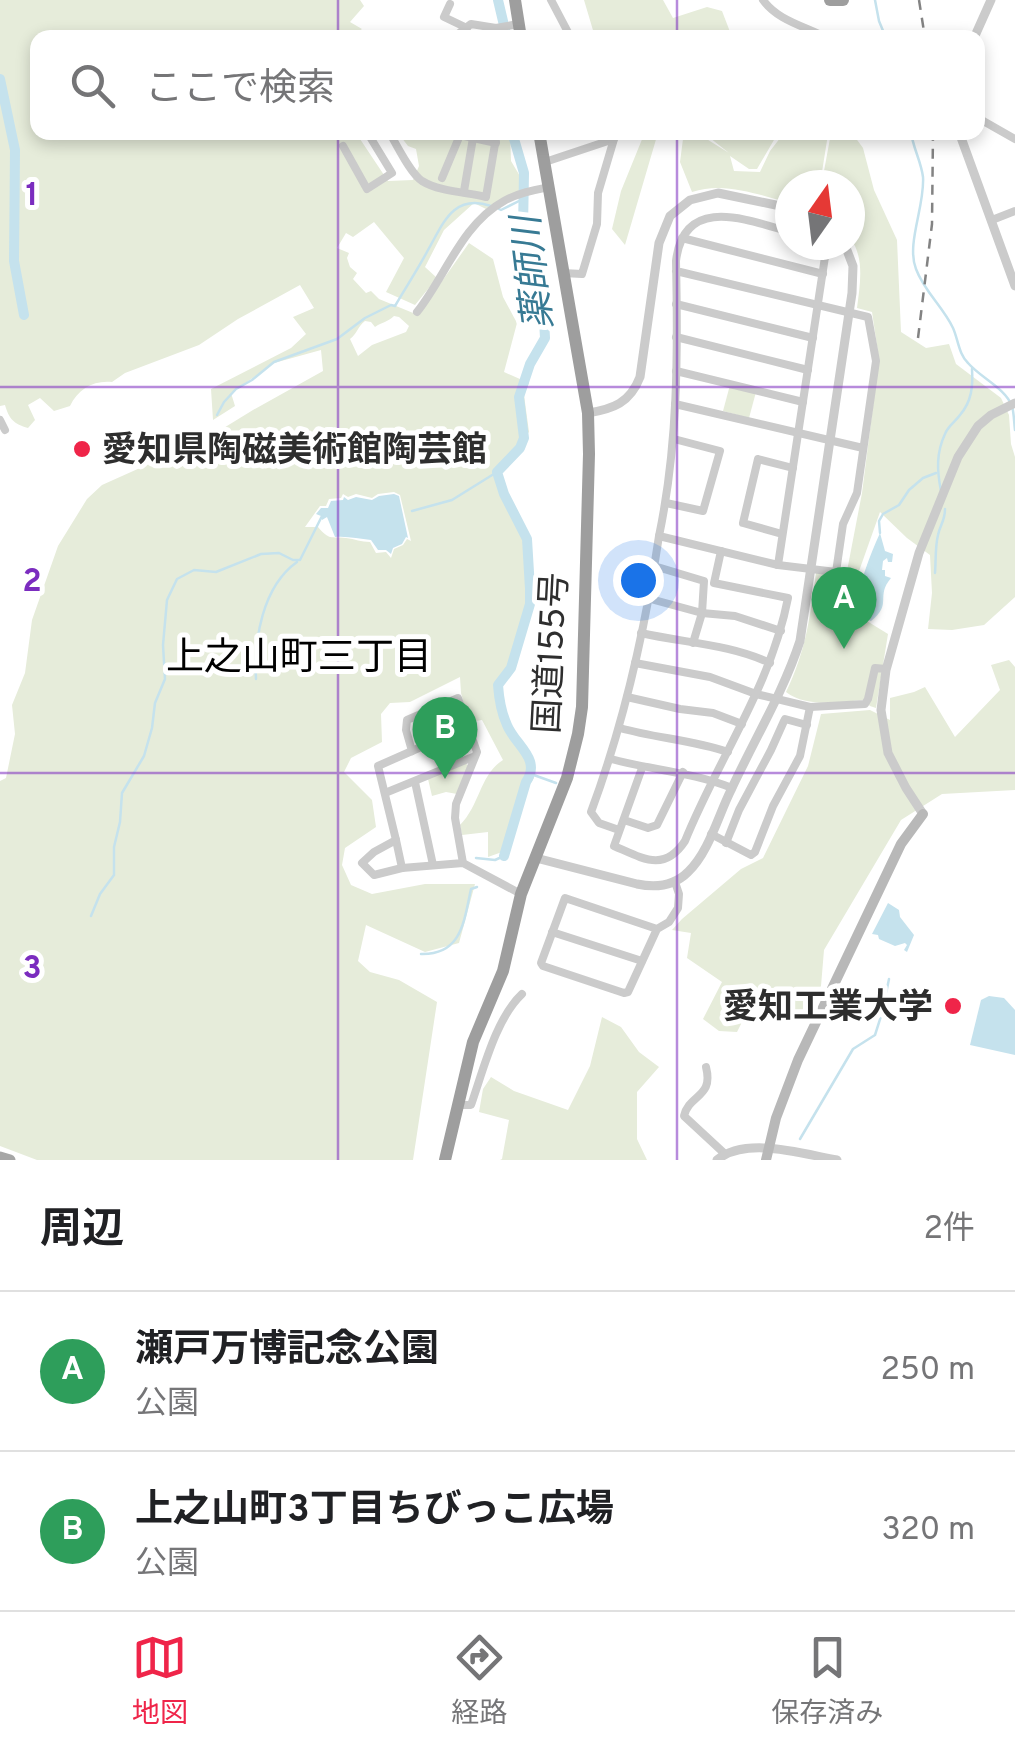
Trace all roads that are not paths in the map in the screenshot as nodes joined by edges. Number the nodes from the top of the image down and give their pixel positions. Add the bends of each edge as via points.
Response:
1 (515, 0) edge
2 (551, 0) edge
3 (763, 0) edge
4 (830, 0) edge
5 (842, 0) edge
6 (991, 0) edge
7 (450, 4) dead end
8 (467, 28) junction
9 (464, 30) edge
10 (512, 30) edge
11 (520, 30) edge
12 (567, 30) edge
13 (809, 30) edge
14 (978, 30) edge
15 (985, 122) edge
16 (1015, 139) edge
17 (372, 140) edge
18 (395, 140) edge
19 (458, 140) edge
20 (473, 140) edge
21 (481, 140) edge
22 (496, 140) edge
23 (541, 140) edge
24 (604, 140) edge
25 (614, 140) edge
26 (962, 140) edge
27 (496, 144) junction
28 (343, 146) dead end
29 (408, 162) junction
30 (545, 162) junction
31 (392, 173) junction
32 (442, 178) dead end
33 (549, 187) junction
34 (464, 191) junction
35 (775, 205) edge
36 (1015, 211) edge
37 (992, 220) junction
38 (775, 228) edge
39 (682, 238) junction
40 (825, 260) edge
41 (850, 260) edge
42 (676, 271) junction
43 (563, 273) junction
44 (823, 274) junction
45 (1015, 286) edge
46 (676, 304) junction
47 (818, 306) junction
48 (416, 312) dead end
49 (850, 313) junction
50 (676, 337) junction
51 (812, 338) junction
52 (808, 370) junction
53 (676, 371) junction
54 (803, 402) junction
55 (675, 404) junction
56 (1011, 405) edge
57 (588, 413) junction
58 (0, 420) edge
59 (5, 430) dead end
60 (798, 434) junction
61 (674, 439) junction
62 (830, 442) junction
63 (863, 448) junction
64 (793, 468) junction
65 (666, 503) junction
66 (782, 534) junction
67 (658, 536) junction
68 (721, 551) junction
69 (654, 566) junction
70 (778, 566) junction
71 (811, 569) junction
72 (647, 598) junction
73 (702, 613) junction
74 (780, 631) junction
75 (641, 633) junction
76 (693, 643) junction
77 (770, 663) junction
78 (635, 664) junction
79 (886, 669) junction
80 (756, 694) junction
81 (627, 697) junction
82 (776, 698) junction
83 (810, 707) junction
84 (742, 724) junction
85 (807, 725) junction
86 (468, 726) junction
87 (620, 728) junction
88 (412, 751) junction
89 (728, 752) junction
90 (475, 757) junction
91 (610, 759) junction
92 (642, 768) junction
93 (683, 772) junction
94 (714, 780) junction
95 (415, 782) junction
96 (732, 788) junction
97 (384, 793) junction
98 (924, 814) joint
99 (624, 820) junction
100 (619, 830) junction
101 (710, 834) junction
102 (396, 840) junction
103 (726, 842) junction
104 (536, 858) junction
105 (463, 863) junction
106 (433, 865) junction
107 (402, 868) junction
108 (674, 882) junction
109 (521, 894) junction
110 (656, 929) junction
111 (552, 932) junction
112 (642, 961) junction
113 (522, 994) dead end
114 (706, 1068) dead end
115 (458, 1105) junction
116 (767, 1154) edge
117 (0, 1157) edge
118 (721, 1157) edge
119 (10, 1160) edge
120 (445, 1160) edge
121 (837, 1160) edge

1 - 11 highway
2 - 12 street
3 - 13 street via 781,18
4 - 5 highway
6 - 14 street
7 - 8 street via 444,17
8 - 9 street
8 - 10 street
15 - 16 street
17 - 31 street
18 - 29 street
19 - 32 street
20 - 34 street
21 - 27 street
22 - 27 street
23 - 30 highway, 国道155号
24 - 30 street
25 - 43 street via 582,274
26 - 37 street
27 - 34 street via 486,197
28 - 31 street via 367,188
29 - 31 street
29 - 34 street via 423,181
30 - 33 highway, 国道155号
33 - 43 highway, 国道155号
33 - 48 street via 520,193 487,212
35 - 57 street via 718,193 690,200 670,216 658,242 640,377 619,405
36 - 37 street
37 - 45 street
38 - 39 street via 723,216 700,219
39 - 42 street
39 - 44 street
40 - 44 street
41 - 49 street
42 - 46 street
42 - 47 street
43 - 57 highway, 国道155号
44 - 47 street
46 - 50 street
46 - 51 street
47 - 49 street
47 - 51 street
49 - 62 street
49 - 63 street via 868,317 876,361
50 - 52 street
50 - 53 street
51 - 52 street
52 - 54 street
53 - 54 street
53 - 55 street
54 - 60 street
55 - 60 street
55 - 61 street
56 - 79 street via 978,426 958,457 918,553
57 - 104 highway, 国道155号 via 582,707 566,778
58 - 59 street
60 - 62 street
60 - 64 street
61 - 65 street
61 - 65 street via 720,450 703,511
62 - 63 street
62 - 71 street
63 - 71 street via 836,572
64 - 66 street
64 - 66 street via 758,459 742,523
65 - 67 street
66 - 70 street
67 - 68 street
67 - 69 street
68 - 70 street
68 - 74 street via 714,583 788,598
69 - 72 street
69 - 73 street via 704,581
70 - 71 street
71 - 82 street via 800,641
72 - 73 street
72 - 75 street
73 - 74 street
73 - 76 street
74 - 77 street
75 - 76 street
75 - 78 street
76 - 77 street
77 - 80 street
78 - 80 street
78 - 81 street
79 - 83 street via 875,668 865,704
79 - 98 street via 884,738
80 - 82 street
80 - 84 street
81 - 84 street
81 - 87 street
82 - 83 street
82 - 96 street
83 - 85 street
84 - 89 street
85 - 103 street via 785,719
85 - 103 street via 800,756 755,852
86 - 88 street
86 - 88 street via 458,698 406,720
86 - 90 street
87 - 89 street
87 - 91 street
88 - 97 street via 378,766
89 - 94 street
90 - 95 street
90 - 105 street via 456,804
91 - 92 street
91 - 100 street via 590,812
92 - 93 street
92 - 99 street
93 - 94 street
93 - 99 street via 657,825
94 - 96 street
94 - 100 street via 685,841 670,857 648,860 614,846
95 - 97 street
95 - 106 street
96 - 101 street
97 - 102 street
98 - 116 main road via 901,844 798,1060
99 - 100 street
101 - 103 street
101 - 108 street via 689,871
102 - 107 street
102 - 107 street via 362,863 374,875
104 - 108 street via 649,887
104 - 109 highway, 国道155号
105 - 106 street
105 - 109 street
106 - 107 street
108 - 110 street via 678,908
109 - 115 highway, 国道155号 via 504,970 473,1042
110 - 111 street via 565,898
110 - 112 street
111 - 112 street
111 - 112 street via 543,966 624,993
113 - 115 street via 492,1045 471,1105
114 - 118 street via 704,1092 684,1116
115 - 120 highway, 国道155号
116 - 118 street via 755,1147
116 - 121 street
117 - 119 main road

